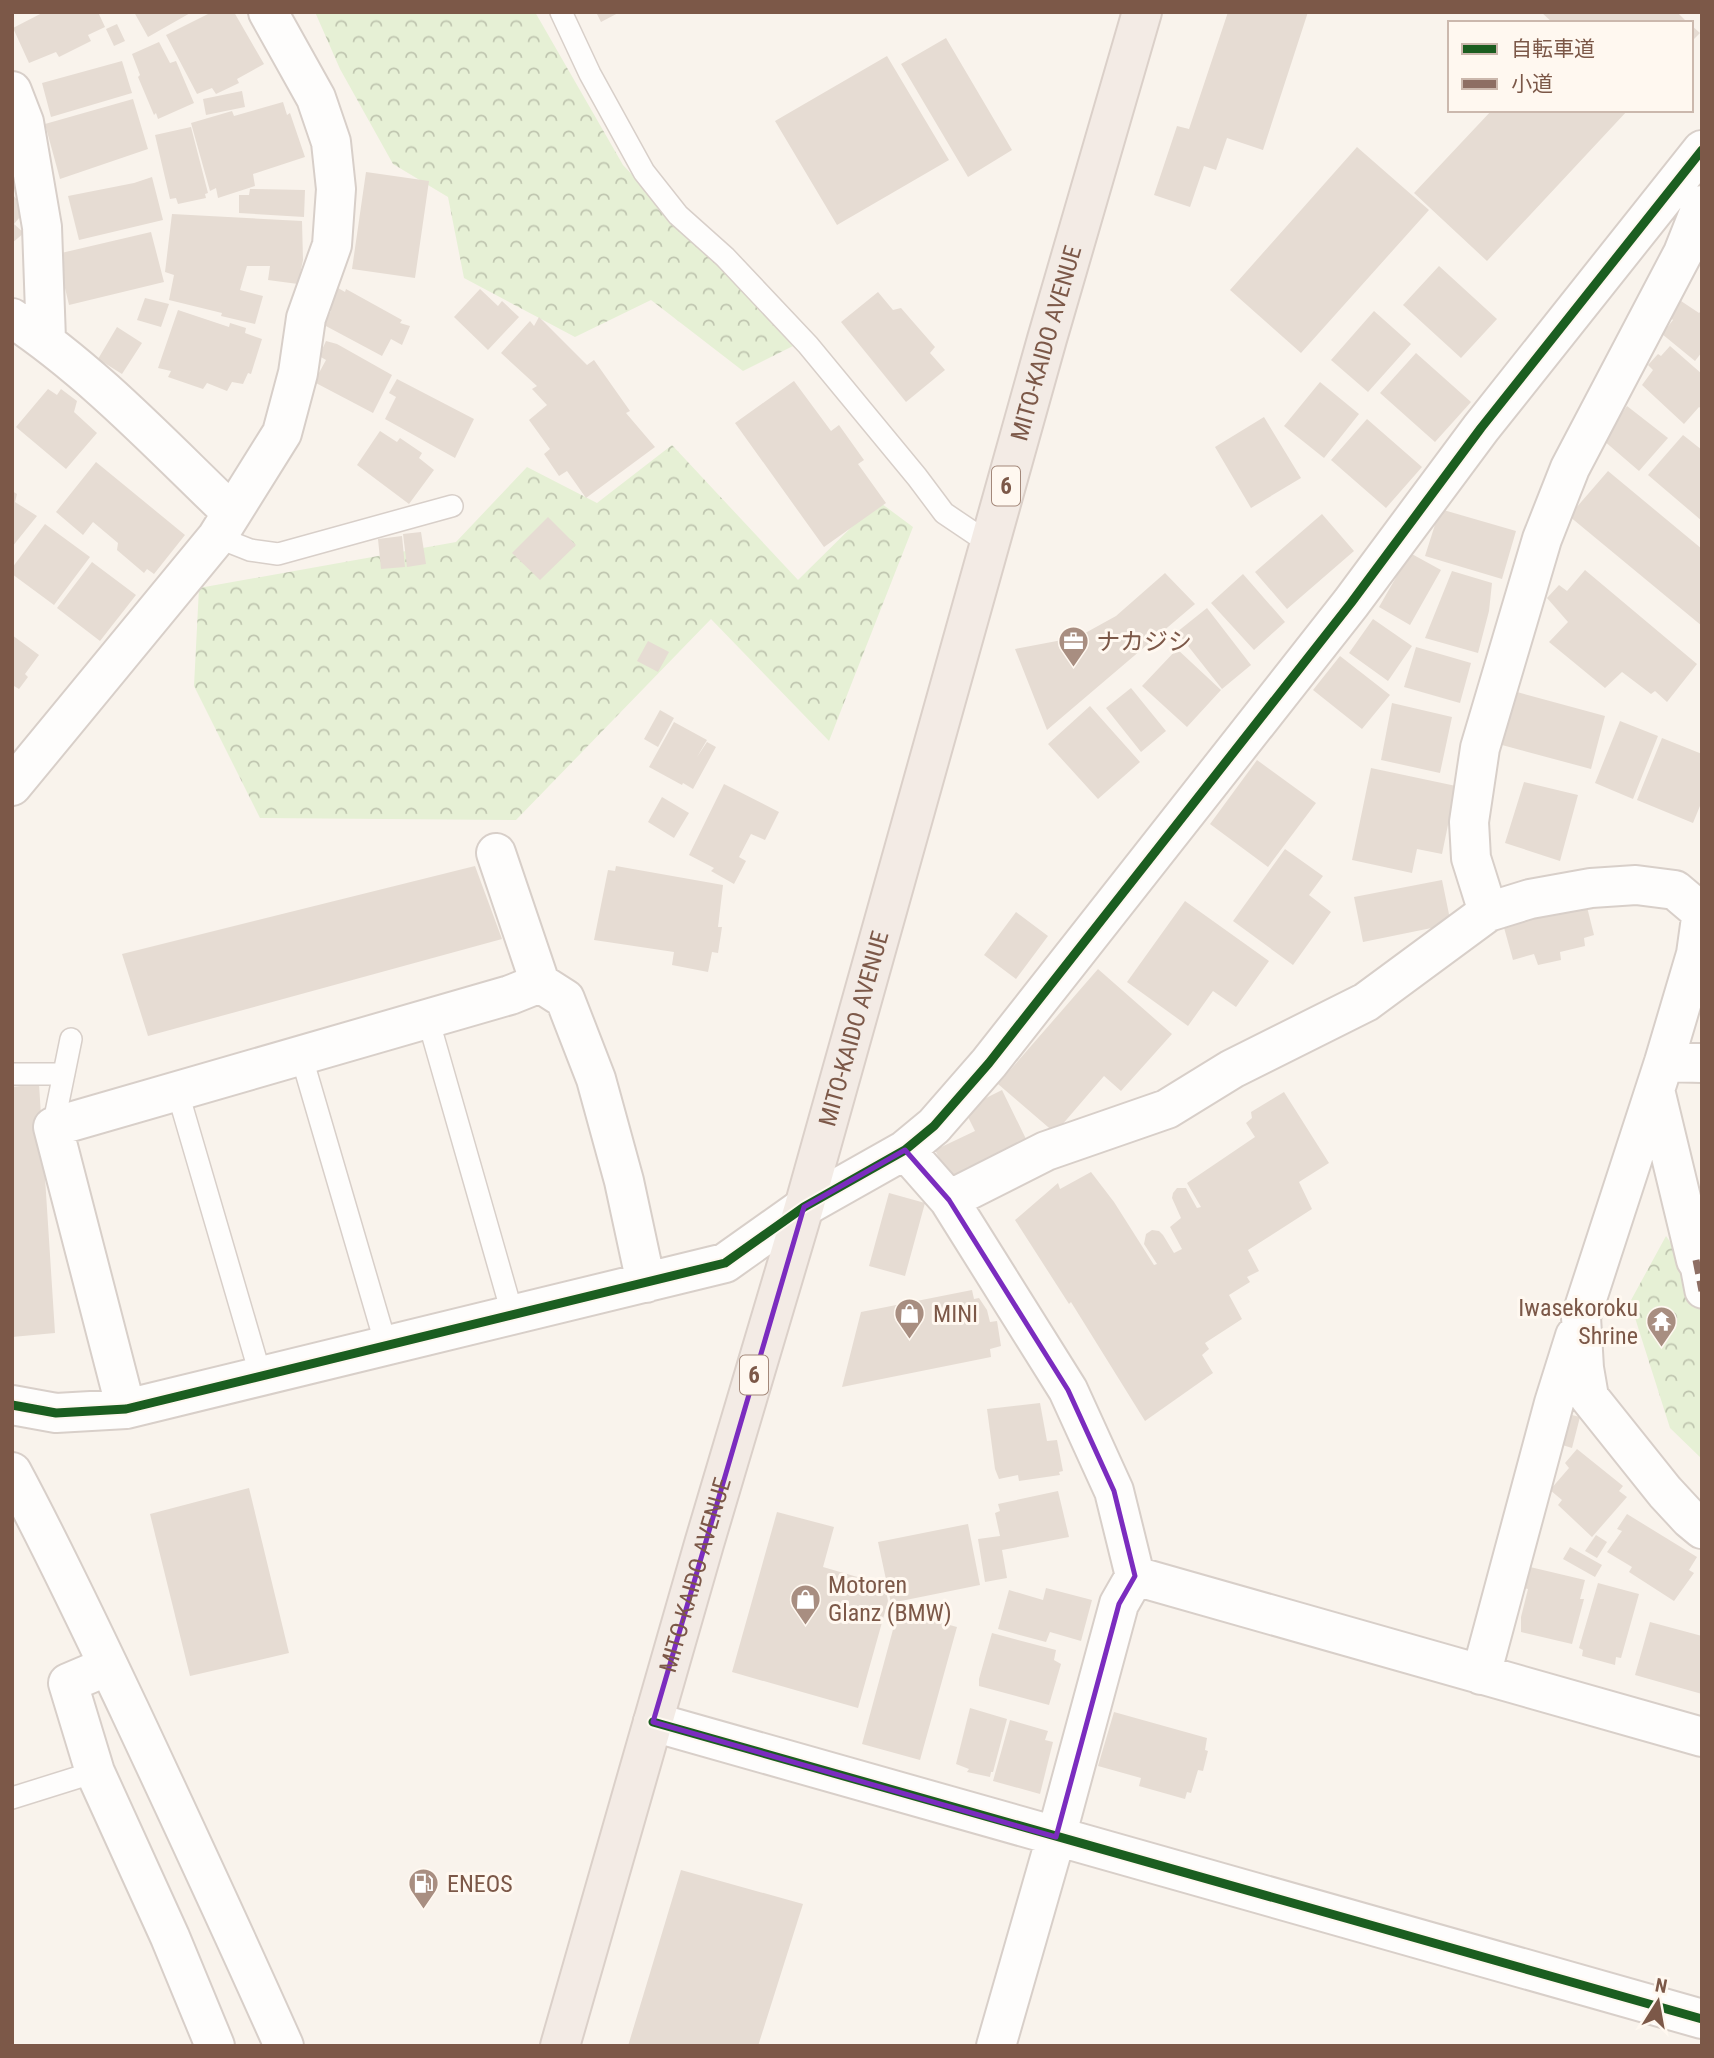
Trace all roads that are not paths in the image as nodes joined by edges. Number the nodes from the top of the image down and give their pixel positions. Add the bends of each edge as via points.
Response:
1 (268, 12) edge
2 (561, 12) edge
3 (1142, 12) edge
4 (12, 91) edge
5 (1702, 150) edge
6 (1702, 205) edge
7 (12, 318) edge
8 (46, 340) junction
9 (452, 506) dead end
10 (224, 524) junction
11 (990, 544) junction
12 (12, 786) edge
13 (496, 853) dead end
14 (1488, 912) junction
15 (1701, 912) edge
16 (1699, 953) edge
17 (540, 983) junction
18 (428, 1019) junction
19 (71, 1040) dead end
20 (301, 1055) junction
21 (1702, 1063) edge
22 (12, 1074) edge
23 (64, 1074) junction
24 (1659, 1076) junction
25 (177, 1090) junction
26 (53, 1127) junction
27 (905, 1150) junction
28 (949, 1200) junction
29 (804, 1207) junction
30 (1699, 1275) edge
31 (646, 1283) junction
32 (513, 1316) junction
33 (1581, 1317) junction
34 (386, 1345) junction
35 (261, 1377) junction
36 (12, 1405) edge
37 (126, 1409) junction
38 (12, 1472) edge
39 (1702, 1529) edge
40 (1135, 1576) junction
41 (108, 1666) junction
42 (1481, 1675) junction
43 (653, 1722) junction
44 (1702, 1737) edge
45 (96, 1772) junction
46 (12, 1798) edge
47 (1056, 1837) junction
48 (1702, 2019) edge
49 (215, 2046) edge
50 (284, 2046) edge
51 (560, 2046) edge
52 (996, 2046) edge

1 - 10 street via 316,98 331,142 336,189 332,245 306,318 282,433
2 - 11 lane via 644,172 678,215 725,257 808,345 944,513
3 - 11 highway, MITO-KAIDO AVENUE / 6
4 - 8 street via 23,122 42,227
5 - 27 street via 1480,428 1352,603 998,1052 934,1126
6 - 14 street via 1684,253 1570,468 1542,539 1480,748 1469,822 1471,858
7 - 8 street
8 - 10 street via 108,394
9 - 10 lane via 278,554 250,550
10 - 12 street
11 - 29 highway, MITO-KAIDO AVENUE / 6
13 - 17 street
14 - 15 street via 1530,899 1636,885 1675,890
14 - 28 street via 1366,1002 1232,1069 1167,1109 1046,1151
15 - 16 street
16 - 24 street
17 - 18 street
17 - 31 street via 565,999 596,1079
18 - 20 street
18 - 32 lane
19 - 23 lane
20 - 25 street
20 - 34 lane
21 - 24 street
22 - 23 lane
23 - 26 lane
24 - 30 street
24 - 33 street
25 - 26 street
25 - 35 lane
26 - 37 street
27 - 28 street
27 - 29 street
28 - 40 street via 1068,1390 1114,1491
29 - 31 street via 724,1263
29 - 43 highway, MITO-KAIDO AVENUE / 6
31 - 32 street
32 - 34 street
33 - 39 street via 1589,1397 1665,1492
33 - 42 street
34 - 35 street
35 - 37 street
36 - 37 street via 56,1413
38 - 41 street
40 - 42 street
40 - 47 street via 1119,1604
41 - 45 street via 68,1683
41 - 50 street
42 - 44 street
43 - 47 street
43 - 51 highway, MITO-KAIDO AVENUE / 6
45 - 46 lane
45 - 49 street
47 - 48 street
47 - 52 street

